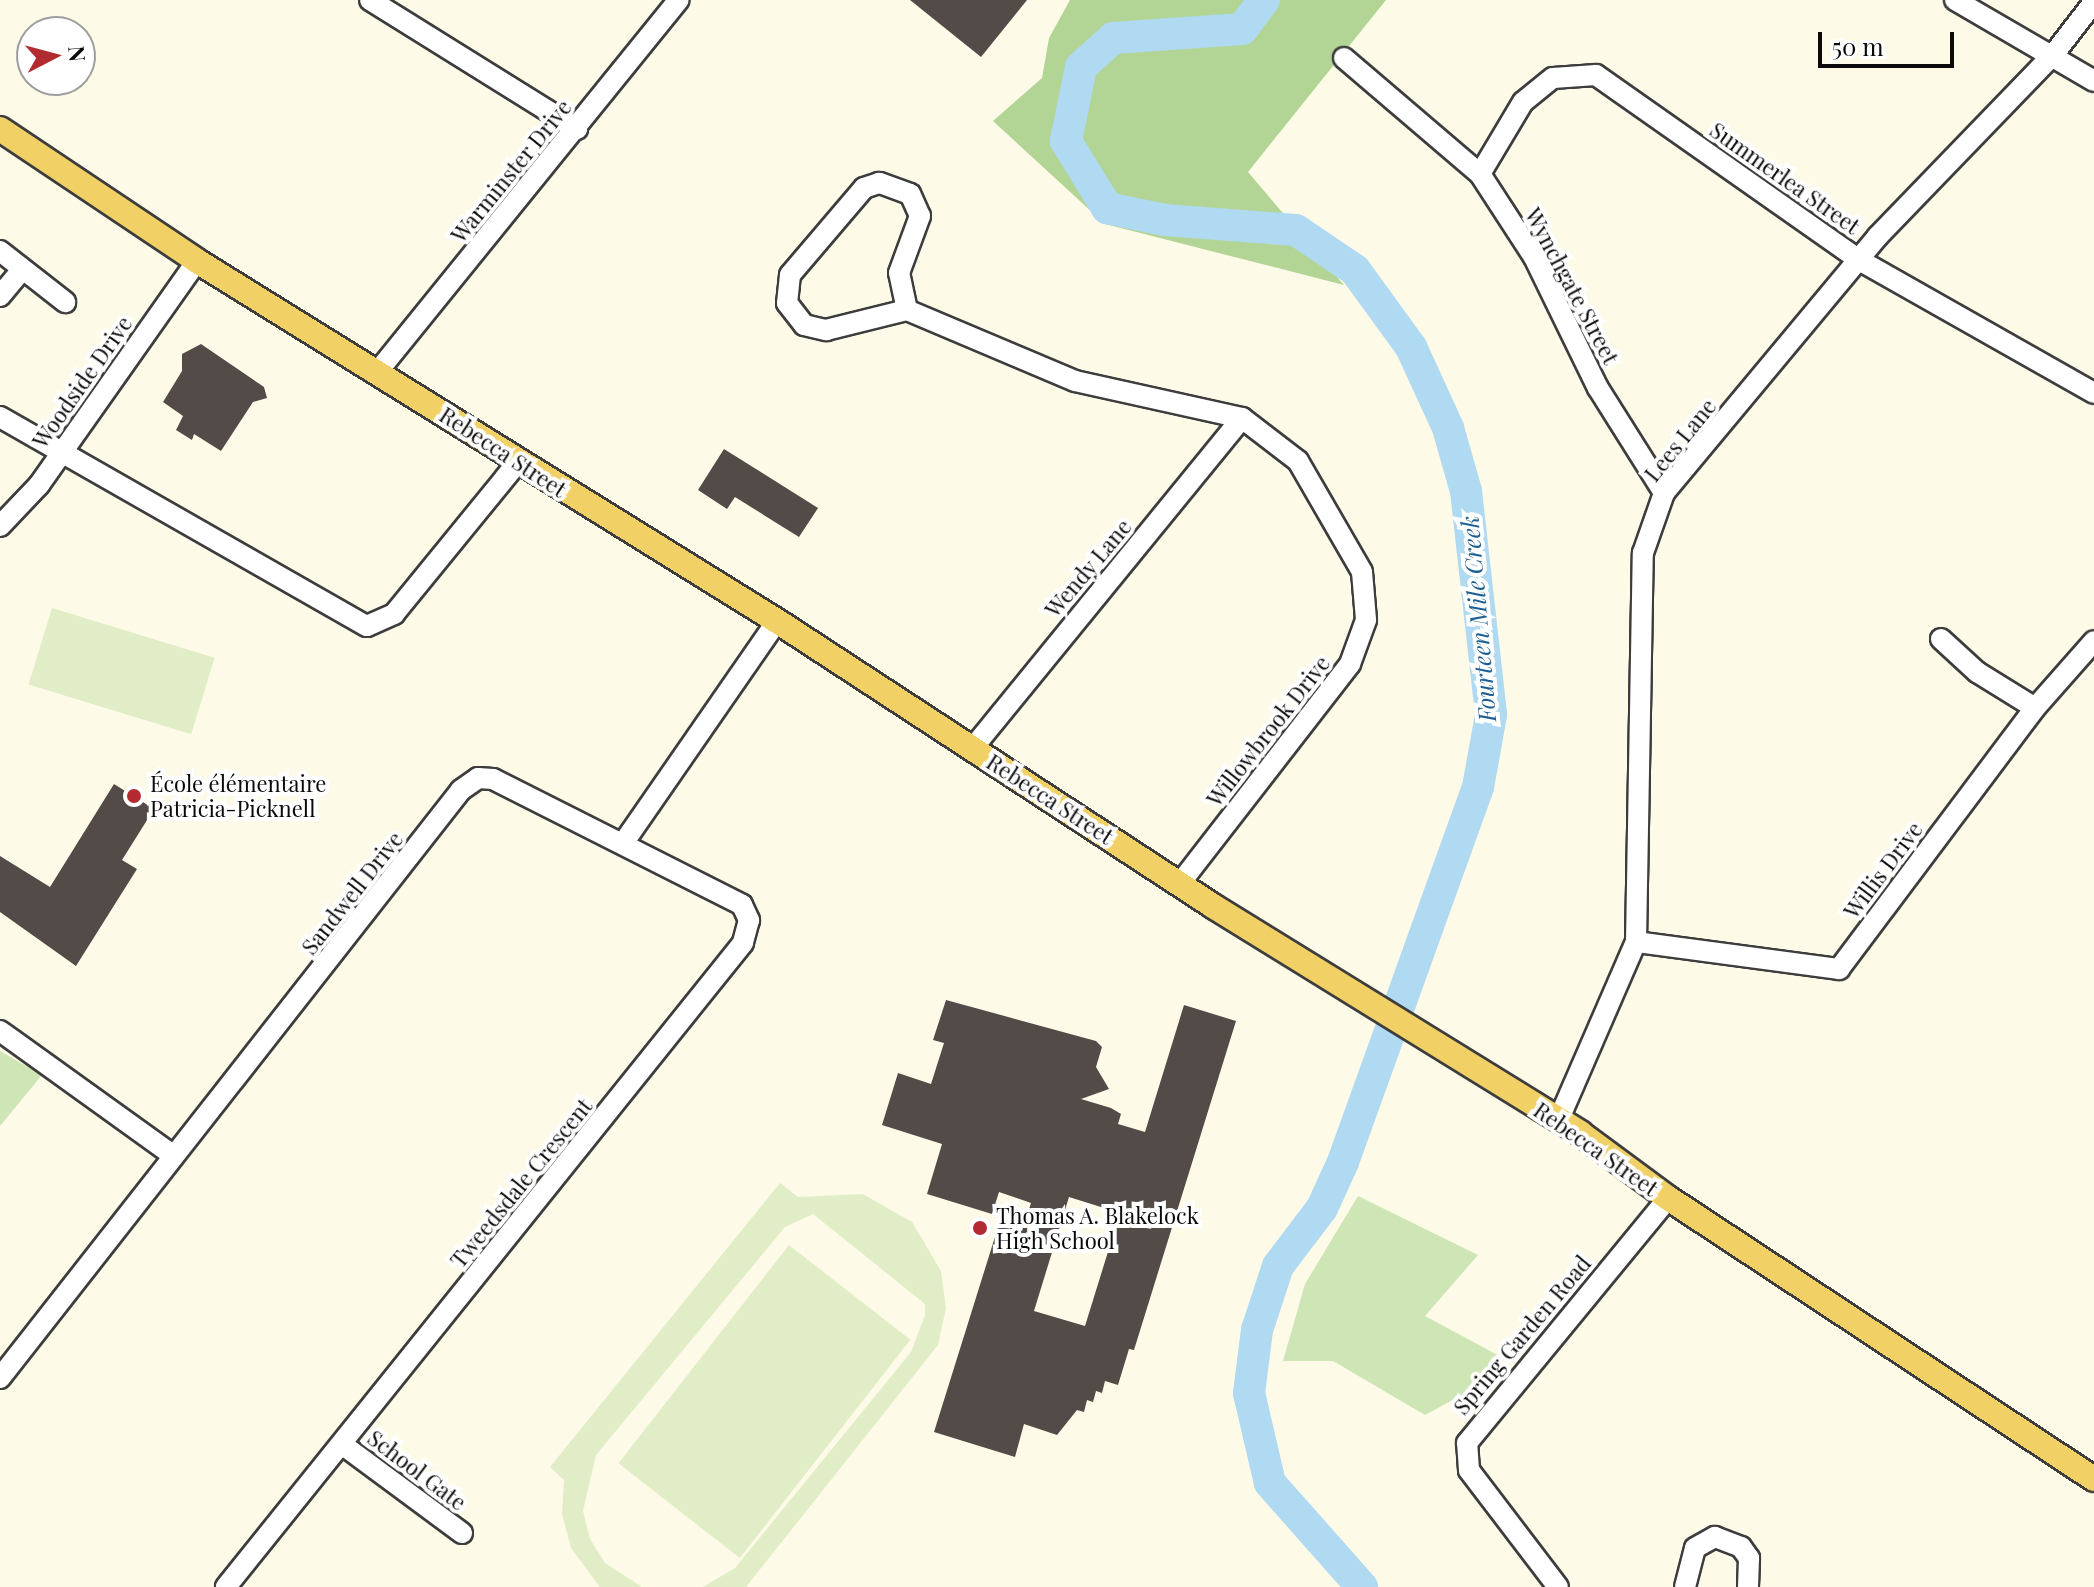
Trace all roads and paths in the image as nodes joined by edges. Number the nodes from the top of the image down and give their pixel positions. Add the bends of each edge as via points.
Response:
1 (370, 0) edge
2 (679, 0) edge
3 (1955, 0) edge
4 (2094, 2) edge
5 (2053, 55) junction
6 (1344, 58) dead end
7 (2094, 81) edge
8 (0, 129) edge
9 (577, 129) junction
10 (1480, 174) junction
11 (0, 251) edge
12 (1859, 260) junction
13 (197, 261) junction
14 (23, 269) junction
15 (0, 296) edge
16 (65, 302) dead end
17 (907, 310) junction
18 (379, 370) junction
19 (2094, 393) edge
20 (0, 417) edge
21 (1242, 418) junction
22 (60, 454) junction
23 (517, 463) junction
24 (1664, 493) junction
25 (0, 526) edge
26 (777, 621) junction
27 (1941, 639) dead end
28 (2094, 641) edge
29 (2035, 708) junction
30 (972, 749) junction
31 (624, 842) junction
32 (1180, 883) junction
33 (1636, 942) junction
34 (0, 1031) edge
35 (1558, 1121) junction
36 (174, 1156) junction
37 (1668, 1198) junction
38 (0, 1378) edge
39 (343, 1445) junction
40 (2094, 1479) edge
41 (462, 1533) dead end
42 (226, 1587) edge
43 (1558, 1587) edge
44 (1685, 1587) edge
45 (1748, 1587) edge

1 - 9 street
2 - 9 street, Warminster Drive
3 - 5 street
4 - 5 street, Lees Lane
5 - 7 street
5 - 12 street, Lees Lane
6 - 10 street, Wynchgate Street
8 - 13 main road, Rebecca Street
9 - 18 street, Warminster Drive
10 - 12 street, Summerlea Street via 1523,102 1553,78 1596,75
10 - 24 street, Wynchgate Street via 1534,257 1598,388
11 - 14 street
12 - 19 street, Summerlea Street
12 - 24 street, Lees Lane
13 - 18 main road, Rebecca Street
13 - 22 street, Woodside Drive
14 - 15 street
14 - 16 street
17 - 17 street via 899,273 920,216 910,194 879,183 864,188 790,275 787,303 815,330
17 - 21 street, Willowbrook Drive via 1075,381
18 - 23 main road, Rebecca Street
20 - 22 street
21 - 30 street, Wendy Lane
21 - 32 street, Willowbrook Drive via 1298,461 1362,572 1366,620 1350,664
22 - 23 street via 367,626 394,614
22 - 25 street, Woodside Drive
23 - 26 main road, Rebecca Street
24 - 33 street, Lees Lane via 1643,553
26 - 30 main road, Rebecca Street
26 - 31 street
27 - 29 street via 1977,672
28 - 29 street, Willis Drive
29 - 33 street, Willis Drive via 1839,969
30 - 32 main road, Rebecca Street
31 - 36 street, Sandwell Drive via 493,779 478,778 461,790
31 - 39 street, Tweedsdale Crescent via 742,905 749,920 743,943
32 - 35 main road, Rebecca Street
33 - 35 street, Lees Lane
34 - 36 street
35 - 37 main road, Rebecca Street
36 - 38 street, Sandwell Drive
37 - 40 main road, Rebecca Street
37 - 43 street, Spring Garden Road via 1467,1443 1469,1470
39 - 41 street, School Gate
39 - 42 street, Tweedsdale Crescent
44 - 45 street via 1695,1548 1715,1537 1741,1547 1749,1558

